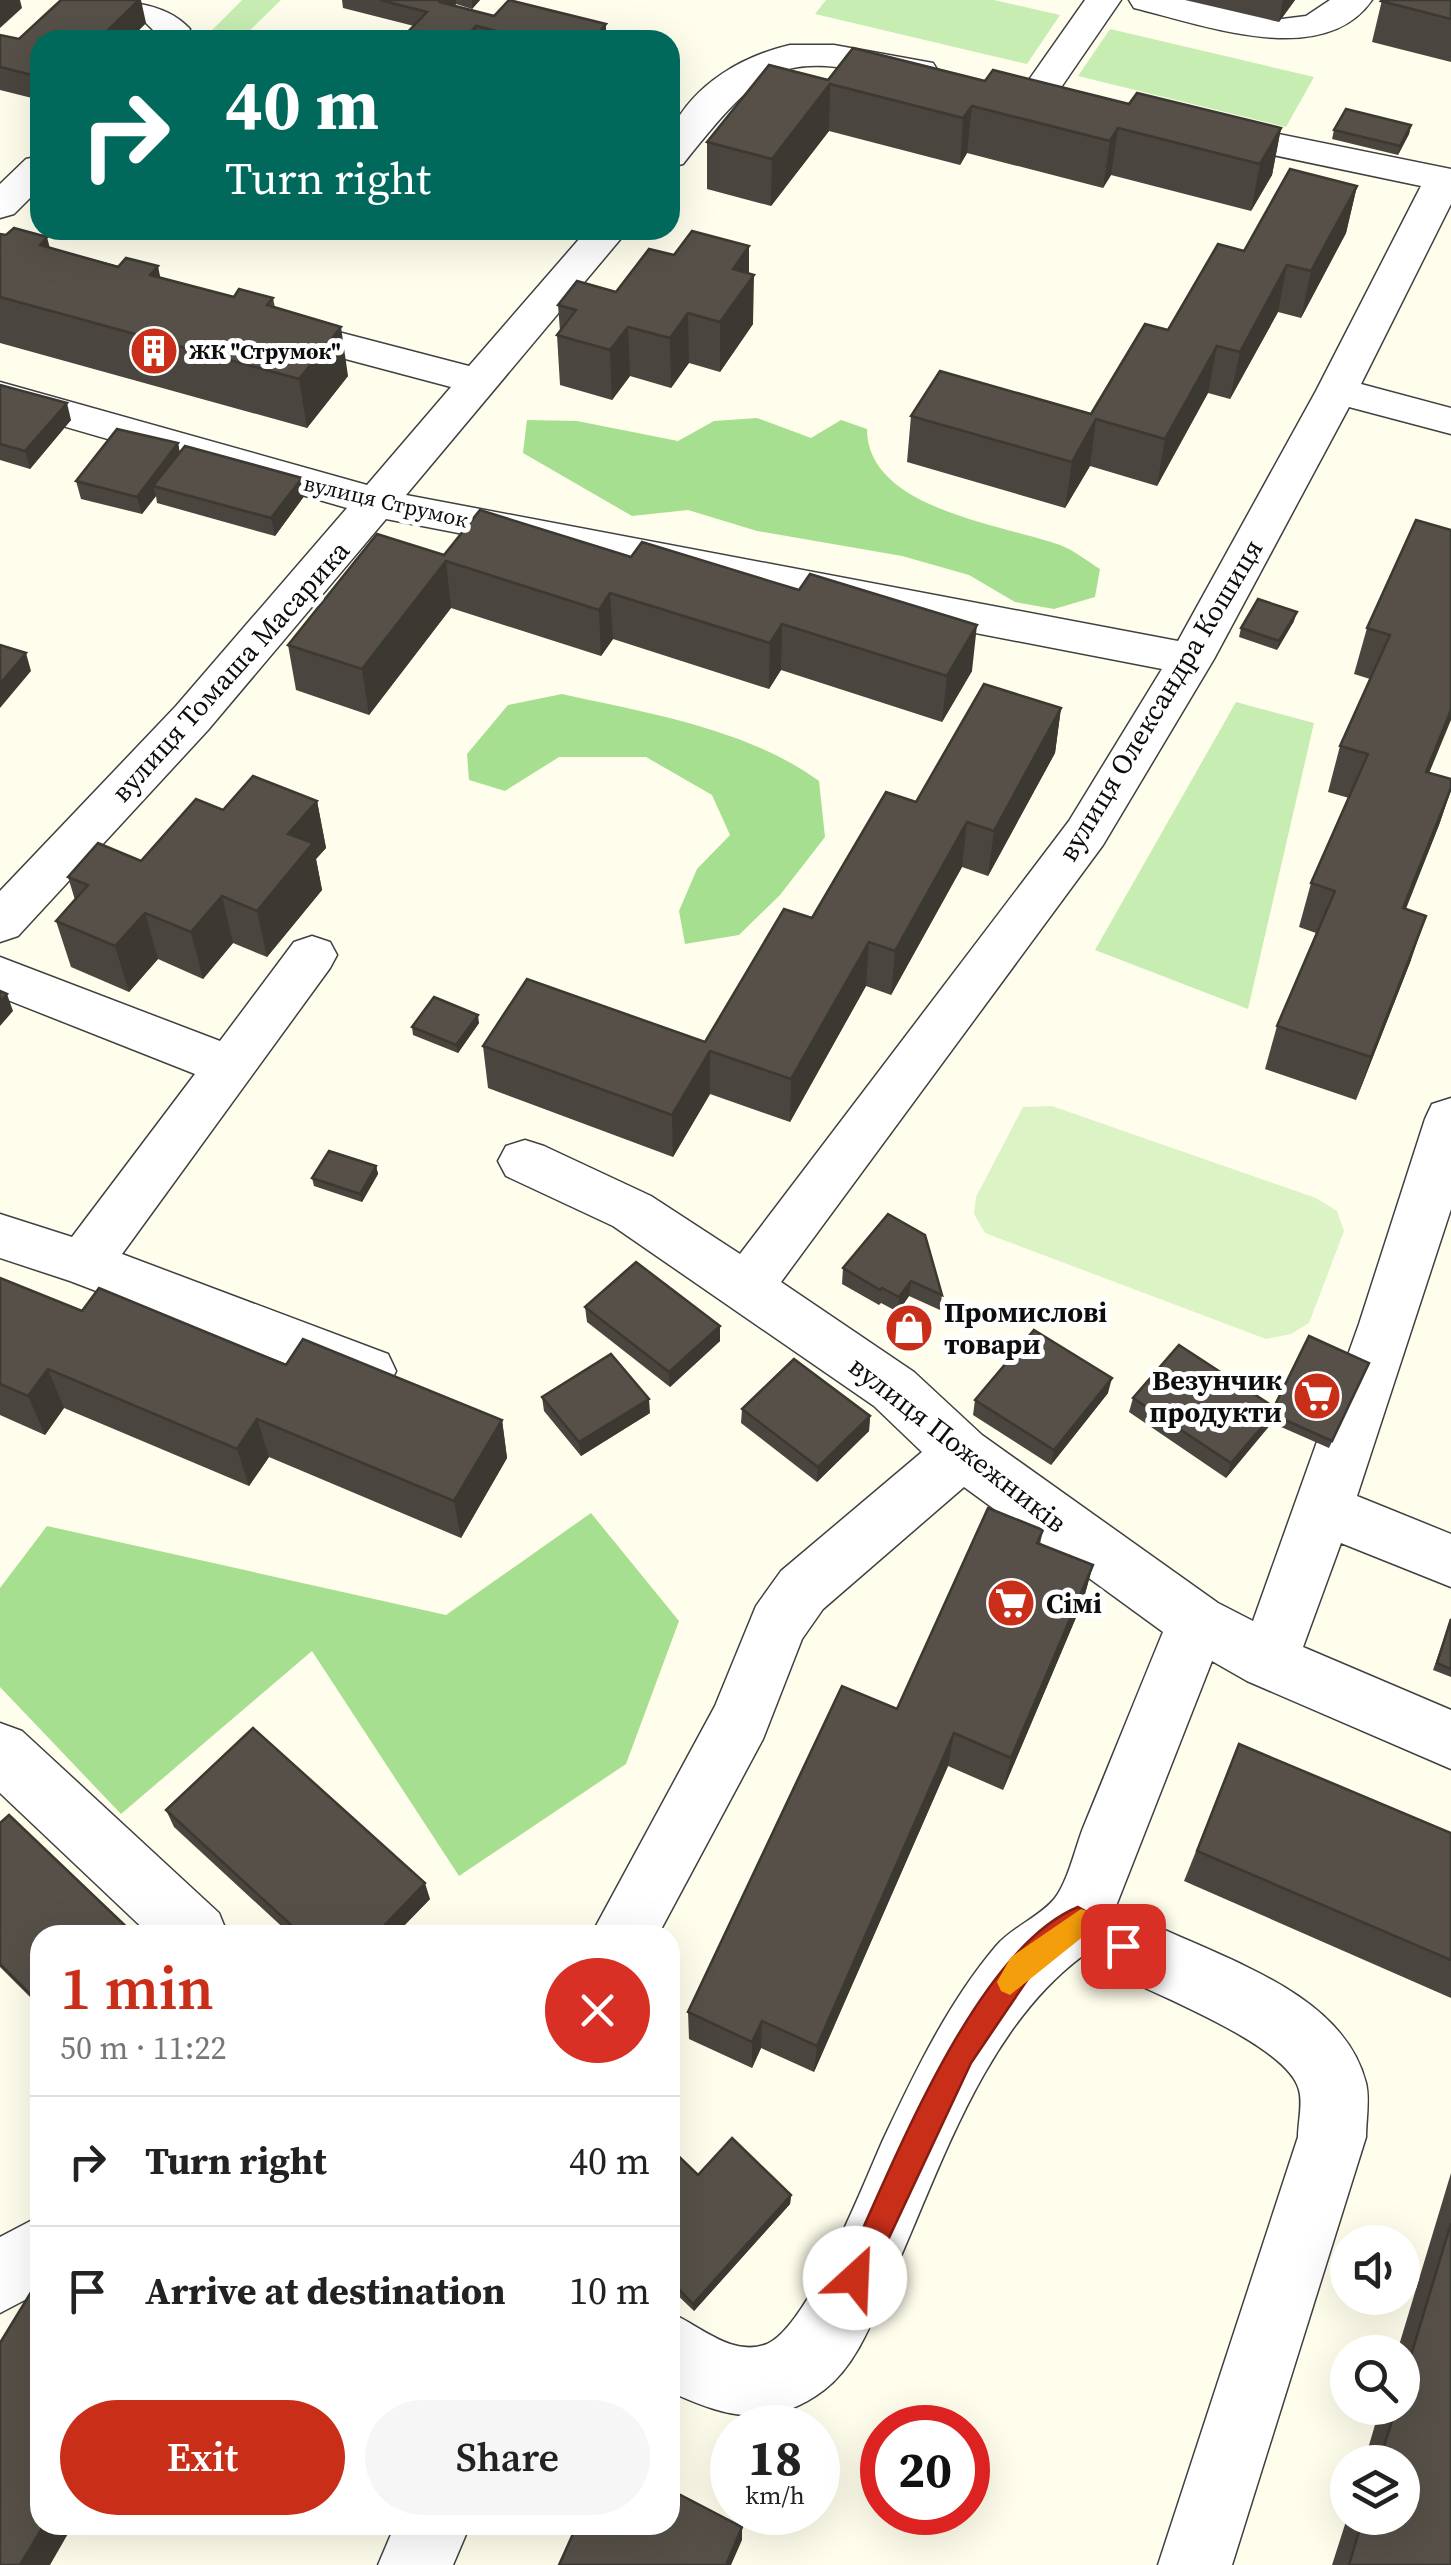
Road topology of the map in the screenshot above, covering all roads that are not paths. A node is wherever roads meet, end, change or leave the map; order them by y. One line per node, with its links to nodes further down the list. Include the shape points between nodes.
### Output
1 (94, 0): 5 (street, via 156,14)
2 (1102, 0): 8 (street)
3 (1147, 0): 4 (street, via 1282,30 1316,26)
4 (1354, 0)
5 (171, 30)
6 (959, 79): 11 (street, via 861,60 788,57 740,77)
7 (998, 86): 8 (street)
8 (1038, 94): 9 (street)
9 (1076, 102)
10 (1173, 123): 13 (street)
11 (680, 140)
12 (30, 177): 14 (street)
13 (1447, 181): 18 (street, вулиця Олександра Кошиця)
14 (0, 206)
15 (600, 240): 17 (street, вулиця Томаша Масарика)
16 (243, 319): 17 (street)
17 (480, 382): 21 (street, вулиця Томаша Масарика)
18 (1337, 391): 20 (street); 22 (street, вулиця Олександра Кошиця)
19 (0, 394): 21 (street, вулиця Струмок)
20 (1451, 421)
21 (379, 503): 22 (street, вулиця Струмок); 23 (street, вулиця Томаша Масарика, via 192,718)
22 (1192, 659): 31 (street, вулиця Олександра Кошиця, via 1086,833)
23 (0, 923)
24 (312, 955): 26 (street)
25 (0, 976): 26 (street)
26 (230, 1066): 30 (street)
27 (1451, 1119): 34 (street)
28 (524, 1162): 31 (street, вулиця Пожежників, via 632,1211)
29 (0, 1236): 30 (street)
30 (84, 1263): 32 (street)
31 (746, 1287): 33 (street, вулиця Пожежників, via 894,1390)
32 (423, 1392)
33 (962, 1454): 36 (street, вулиця Пожежників); 42 (street, via 802,1590 777,1625 741,1719)
34 (1324, 1510): 35 (street); 37 (street)
35 (1451, 1561)
36 (1197, 1622): 37 (street, вулиця Пожежників); 40 (street)
37 (1268, 1661): 38 (street, вулиця Пожежників)
38 (1451, 1740)
39 (0, 1752): 41 (street)
40 (1078, 1920): 45 (street, via 1021,1966 961,2053 840,2310 801,2363 759,2382 724,2380); 48 (street, via 1269,2013 1316,2054 1333,2085 1332,2137)
41 (185, 1925)
42 (628, 1925)
43 (30, 2258): 44 (street)
44 (0, 2278)
45 (680, 2357)
46 (429, 2535): 47 (street)
47 (416, 2565)
48 (1195, 2565)

